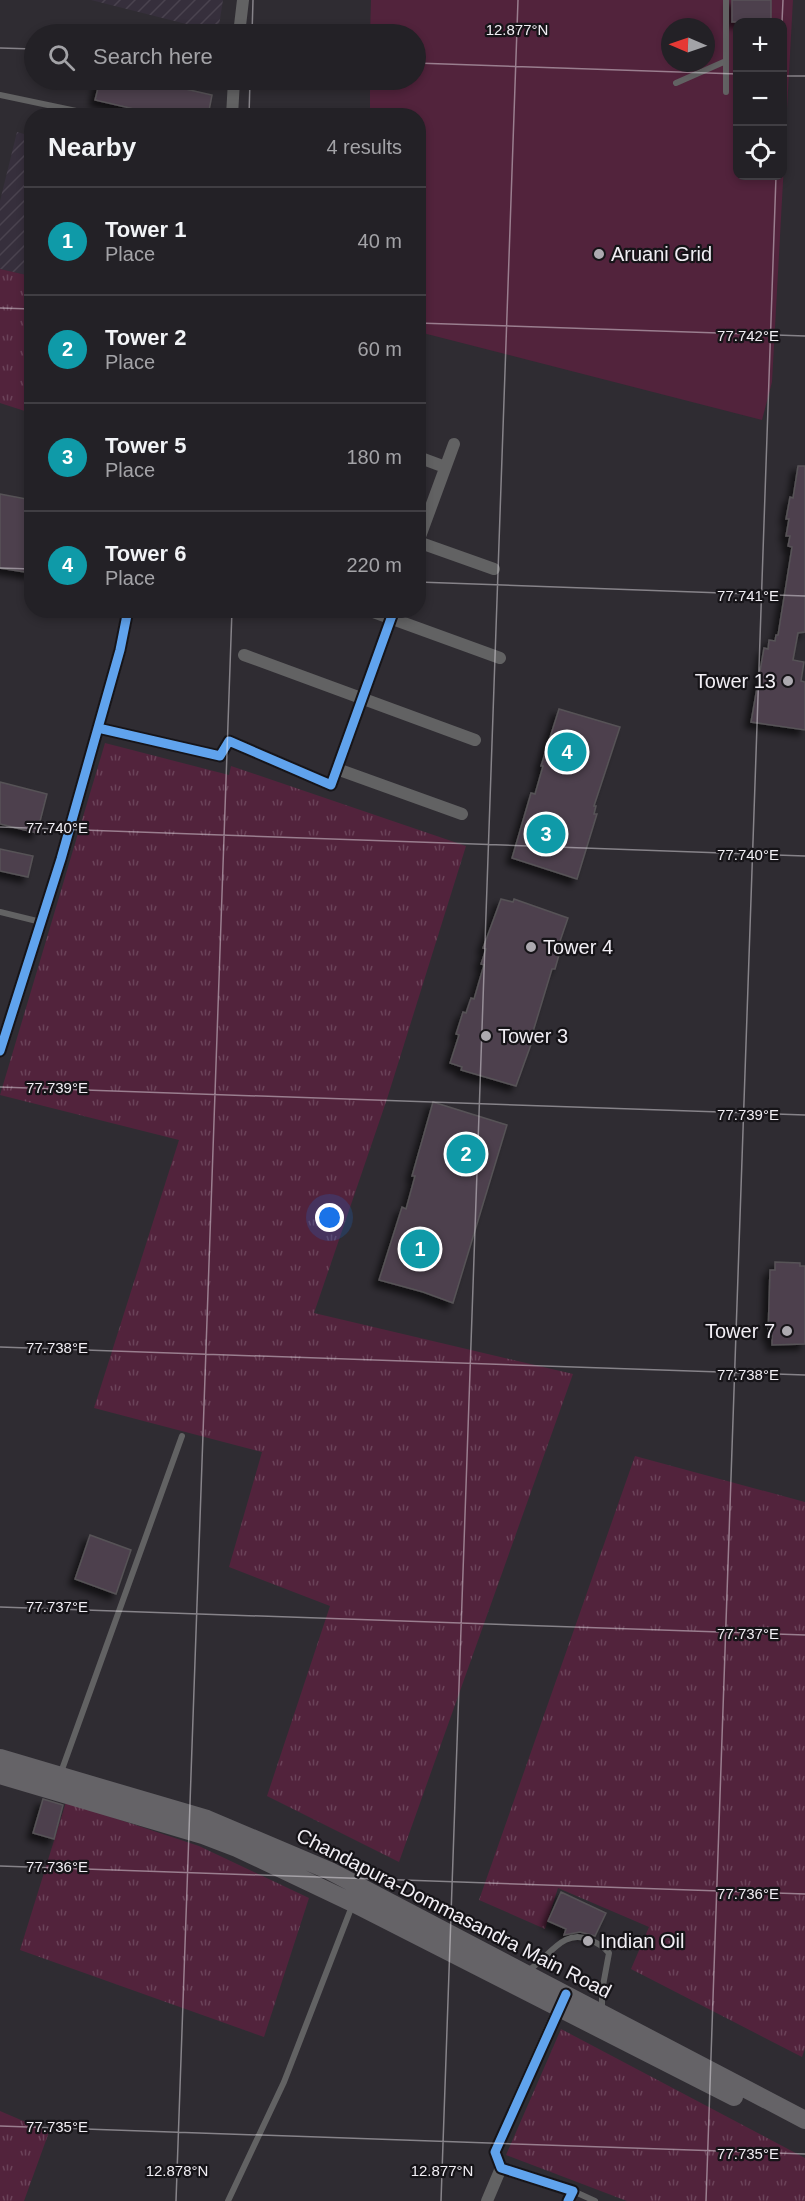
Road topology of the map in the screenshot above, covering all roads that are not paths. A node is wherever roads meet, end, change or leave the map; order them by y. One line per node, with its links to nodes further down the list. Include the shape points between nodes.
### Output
1 (243, 0): 3 (street)
2 (726, 0): 4 (lane)
3 (240, 24)
4 (726, 61): 5 (lane); 7 (lane)
5 (676, 82)
6 (233, 90): 10 (street)
7 (726, 92)
8 (0, 95): 9 (lane)
9 (62, 108)
10 (232, 108)
11 (454, 444): 13 (street)
12 (426, 460): 13 (street)
13 (445, 467): 14 (street)
14 (426, 520)
15 (426, 545): 16 (street)
16 (494, 569)
17 (126, 618): 23 (street)
18 (391, 618): 22 (street)
19 (400, 618): 21 (street)
20 (244, 655): 22 (street)
21 (500, 658)
22 (362, 698): 24 (street); 25 (street)
23 (98, 728): 25 (street, via 220,756 229,741 331,785); 28 (street)
24 (475, 740)
25 (337, 768): 26 (street)
26 (462, 814)
27 (0, 912): 28 (lane)
28 (41, 922): 29 (street)
29 (0, 1051)
30 (182, 1436): 32 (lane)
31 (0, 1758): 32 (main road, Chandapura-Dommasandra Main Road)
32 (60, 1775): 35 (main road, Chandapura-Dommasandra Main Road, via 207,1819 330,1871)
33 (0, 1776): 34 (main road, Chandapura-Dommasandra Main Road, via 203,1835)
34 (353, 1903): 36 (main road, Chandapura-Dommasandra Main Road); 42 (lane, via 285,2082)
35 (523, 1972): 36 (main road, Chandapura-Dommasandra Main Road); 37 (lane, via 538,1965 570,1936 582,1936 603,1946 609,1953)
36 (562, 2001): 37 (main road, Chandapura-Dommasandra Main Road); 39 (main road, Chandapura-Dommasandra Main Road); 40 (street, via 495,2152)
37 (602, 2013): 38 (main road, Chandapura-Dommasandra Main Road)
38 (805, 2120)
39 (805, 2134)
40 (501, 2168): 41 (street); 43 (street)
41 (570, 2196): 44 (lane)
42 (228, 2201)
43 (488, 2201)
44 (595, 2201)

